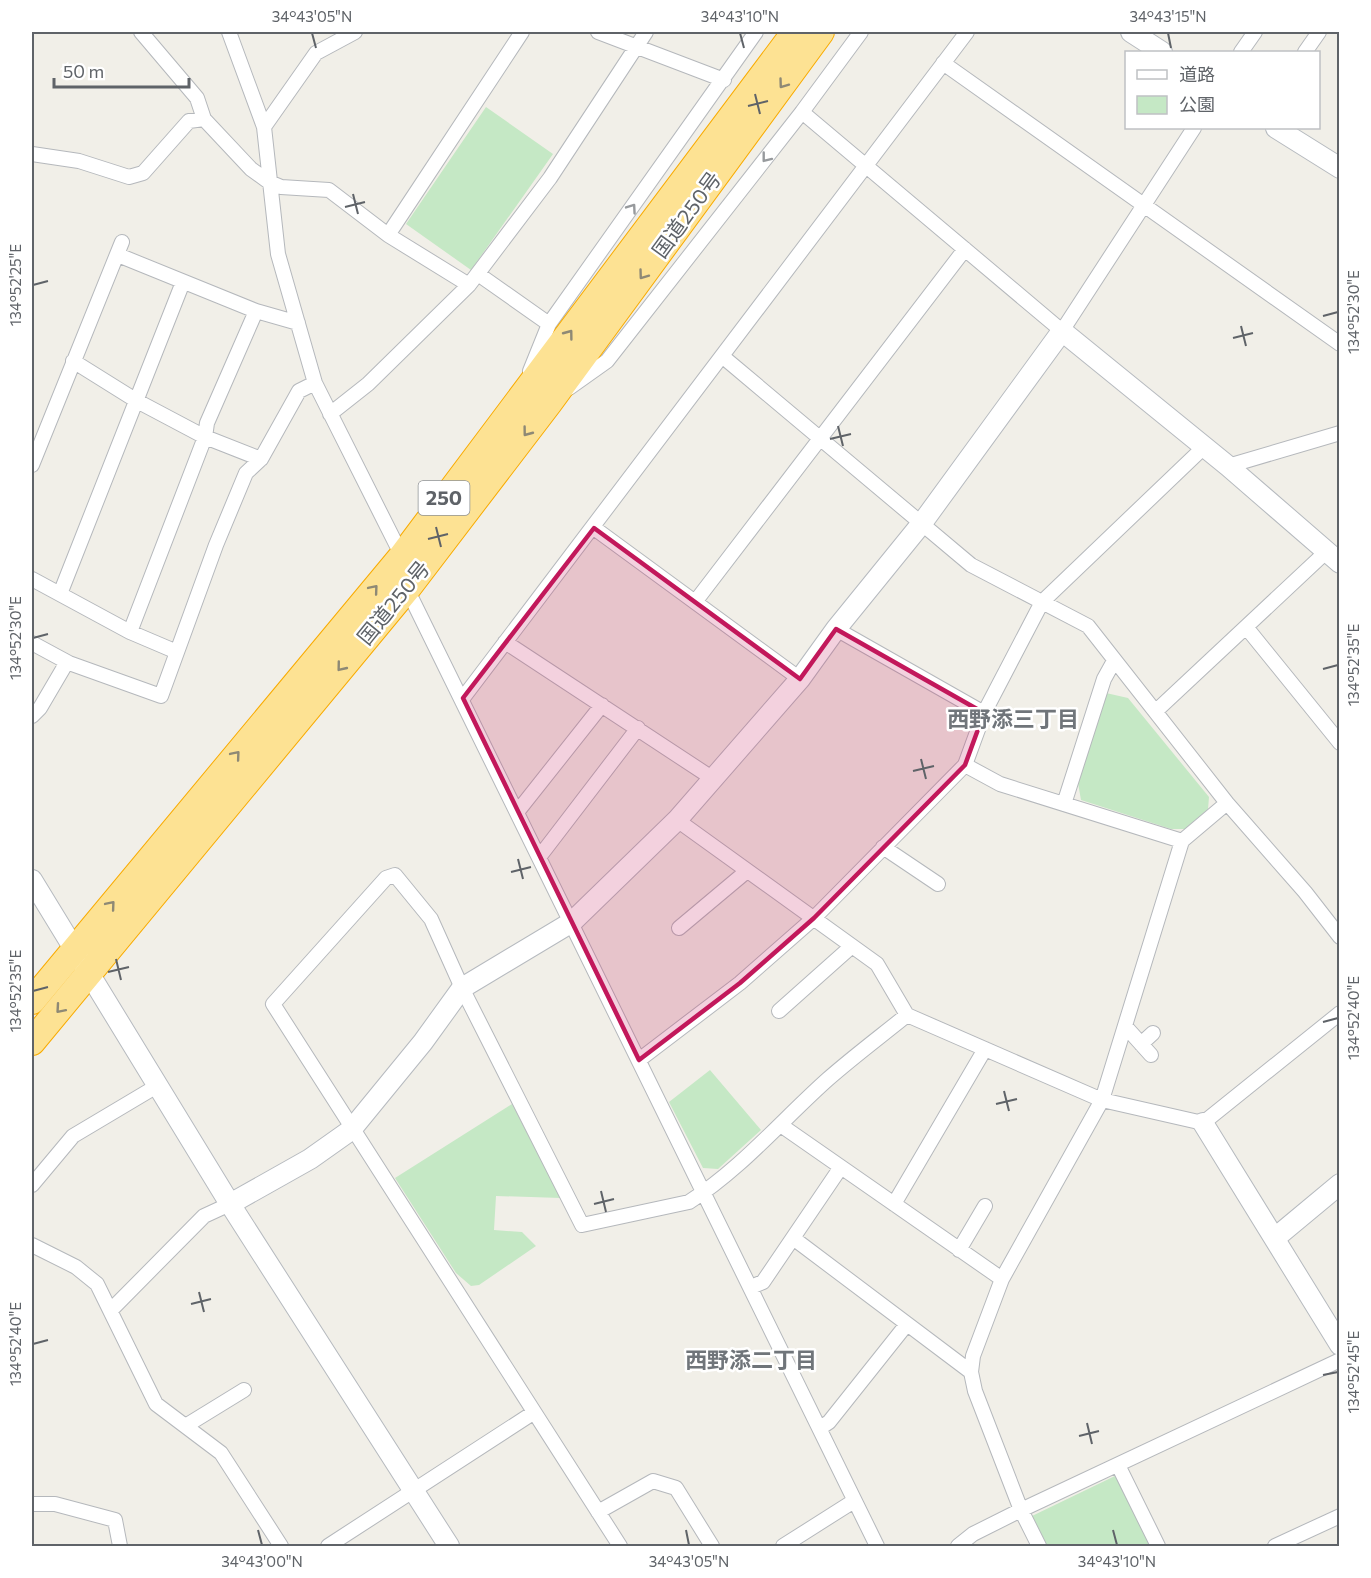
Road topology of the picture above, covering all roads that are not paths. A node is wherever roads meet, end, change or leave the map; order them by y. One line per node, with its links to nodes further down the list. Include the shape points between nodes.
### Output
1 (141, 32): 21 (street, via 197,98)
2 (229, 32): 22 (street)
3 (355, 32): 22 (street, via 315,53)
4 (522, 32): 30 (street)
5 (598, 32): 14 (street)
6 (646, 32): 14 (street)
7 (756, 32): 19 (street)
8 (861, 32): 20 (street)
9 (967, 32): 18 (street)
10 (1131, 32): 15 (street)
11 (1255, 32): 16 (street)
12 (1319, 32): 17 (street)
13 (811, 33): 44 (highway, 国道250号 / 250, one-way to 44); 45 (highway, 国道250号 / 250, one-way to 13)
14 (636, 46): 19 (street); 32 (street, via 550,178)
15 (1160, 51)
16 (1242, 51)
17 (1306, 51)
18 (943, 63): 26 (street); 29 (street)
19 (724, 80): 37 (street, one-way to 19)
20 (802, 112): 26 (street); 44 (street, one-way to 44, via 607,361)
21 (204, 119): 25 (street, via 189,121 144,173 129,177 79,161); 28 (street, via 251,169)
22 (264, 127): 28 (street)
23 (1193, 129): 29 (street)
24 (1278, 129): 27 (street)
25 (32, 154)
26 (865, 165): 31 (street); 40 (street)
27 (1340, 168)
28 (269, 182): 30 (street, via 281,187 329,190); 36 (street, via 278,254)
29 (1144, 206): 38 (street); 39 (street)
30 (388, 235): 34 (street)
31 (965, 249): 38 (street); 49 (street)
32 (478, 274): 34 (street); 37 (street)
33 (183, 282): 35 (street); 41 (street, via 120,248); 43 (street)
34 (469, 285): 46 (street, via 368,384)
35 (256, 310): 36 (street); 48 (street, via 207,423)
36 (298, 323): 42 (street)
37 (549, 324): 45 (street)
38 (1062, 331): 50 (street); 54 (street)
39 (1340, 344)
40 (722, 356): 49 (street); 55 (street)
41 (73, 361): 43 (street); 52 (street)
42 (315, 383): 46 (street); 51 (street, via 298,392)
43 (137, 401): 48 (street); 60 (street)
44 (549, 403): 59 (highway, 国道250号 / 250, one-way to 59)
45 (515, 407): 56 (highway, 国道250号 / 250)
46 (330, 414): 56 (street)
47 (1340, 433): 53 (street)
48 (205, 437): 51 (street); 65 (street)
49 (820, 438): 54 (street); 61 (street)
50 (1203, 448): 53 (street); 62 (street)
51 (261, 459): 68 (street, via 246,473)
52 (32, 465)
53 (1228, 466): 57 (street)
54 (922, 523): 62 (street, via 971,565); 64 (street)
55 (594, 528): 61 (street); 66 (street)
56 (402, 556): 59 (street); 96 (highway, 国道250号 / 250, one-way to 56)
57 (1333, 557): 63 (street)
58 (32, 579): 60 (street)
59 (407, 589): 72 (street); 97 (highway, 国道250号 / 250, one-way to 97)
60 (60, 594): 65 (street)
61 (695, 602): 71 (street)
62 (1042, 602): 69 (street, via 1088,626); 75 (street)
63 (1246, 627): 74 (street); 78 (street)
64 (836, 629): 71 (street); 75 (street)
65 (130, 632): 68 (street)
66 (505, 642): 72 (street); 73 (street)
67 (32, 643): 70 (street)
68 (177, 652): 70 (street, via 161,696)
69 (1114, 661): 74 (street); 82 (street, via 1104,679)
70 (67, 662): 76 (street)
71 (800, 679): 80 (street)
72 (463, 698): 83 (street)
73 (602, 705): 77 (street); 83 (street)
74 (1156, 711): 81 (street)
75 (984, 713): 79 (street)
76 (32, 716)
77 (638, 728): 80 (street); 87 (street)
78 (1340, 743)
79 (965, 765): 82 (street, via 1000,784); 86 (street)
80 (715, 780): 84 (street)
81 (1227, 803): 85 (street); 94 (street)
82 (1064, 804): 85 (street)
83 (518, 811): 87 (street)
84 (677, 820): 88 (street); 92 (street)
85 (1182, 841): 103 (street)
86 (883, 847): 90 (street); 91 (street)
87 (540, 856): 92 (street)
88 (747, 871): 91 (street); 93 (street)
89 (32, 880): 96 (street)
90 (938, 884)
91 (814, 918): 95 (street); 109 (street, via 740,983)
92 (572, 922): 98 (street); 109 (street)
93 (679, 928)
94 (1340, 937)
95 (852, 946): 100 (street); 102 (street, via 877,964)
96 (74, 950): 97 (street); 99 (highway, 国道250号 / 250)
97 (89, 976): 105 (highway, 国道250号 / 250, one-way to 105); 110 (street)
98 (462, 988): 114 (street); 114 (street, via 431,919 395,875 386,878 273,1004); 118 (street, via 582,1225 689,1202)
99 (32, 1002)
100 (778, 1011)
101 (1340, 1012): 112 (street)
102 (907, 1015): 107 (street); 113 (street, via 828,1080)
103 (1125, 1026): 106 (street); 111 (street)
104 (1153, 1033): 106 (street)
105 (32, 1042)
106 (1141, 1044): 108 (street)
107 (985, 1049): 111 (street); 120 (street)
108 (1151, 1056)
109 (639, 1060): 118 (street)
110 (157, 1086): 117 (street, via 73,1136); 119 (street)
111 (1102, 1100): 112 (street); 126 (street)
112 (1203, 1123): 123 (street)
113 (782, 1126): 115 (street); 118 (street)
114 (351, 1130): 119 (street, via 310,1159); 134 (street)
115 (841, 1167): 120 (street); 122 (street)
116 (1340, 1184): 123 (street)
117 (32, 1185)
118 (704, 1192): 127 (street)
119 (231, 1204): 128 (street, via 204,1216); 138 (street)
120 (894, 1204): 125 (street)
121 (985, 1206): 125 (street)
122 (793, 1238): 127 (street, via 763,1282); 129 (street)
123 (1275, 1238): 130 (street)
124 (32, 1245): 128 (street, via 98,1284)
125 (959, 1250): 126 (street)
126 (1002, 1279): 132 (street, via 973,1356)
127 (751, 1287): 136 (street)
128 (112, 1310): 135 (street, via 156,1404)
129 (907, 1324): 132 (street); 136 (street, via 829,1422)
130 (1340, 1345)
131 (1340, 1360): 137 (street)
132 (971, 1372): 141 (street)
133 (244, 1390): 135 (street)
134 (532, 1413): 138 (street); 142 (street)
135 (188, 1425): 145 (street, via 221,1453)
136 (820, 1428): 139 (street)
137 (1118, 1465): 141 (street); 154 (street)
138 (413, 1491): 146 (street); 147 (street)
139 (854, 1501): 150 (street); 151 (street)
140 (32, 1504): 144 (street, via 55,1504 115,1520)
141 (1021, 1510): 152 (street); 153 (street)
142 (598, 1512): 148 (street); 149 (street, via 653,1481 676,1488)
143 (1340, 1516): 155 (street)
144 (120, 1546)
145 (281, 1546)
146 (328, 1546)
147 (449, 1546)
148 (620, 1546)
149 (712, 1546)
150 (783, 1546)
151 (877, 1546)
152 (958, 1546)
153 (1039, 1546)
154 (1158, 1546)
155 (1275, 1546)

